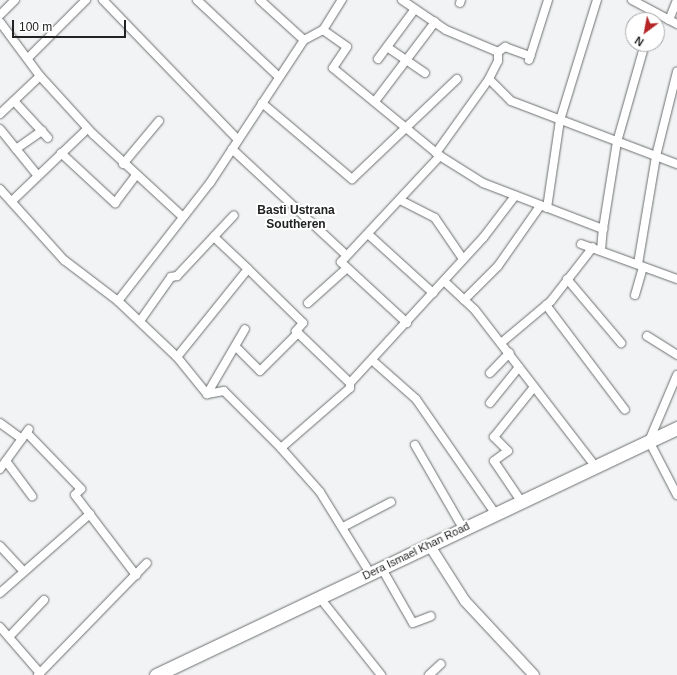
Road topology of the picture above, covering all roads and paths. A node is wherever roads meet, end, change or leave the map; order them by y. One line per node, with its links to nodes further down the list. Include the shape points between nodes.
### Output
1 (15, 0): 14 (street)
2 (86, 0): 25 (street)
3 (103, 0): 45 (street)
4 (260, 0): 21 (street)
5 (342, 0): 20 (street)
6 (402, 0): 12 (street)
7 (548, 0): 23 (street, via 529,58 505,47)
8 (597, 0): 38 (street)
9 (632, 0): 13 (street)
10 (677, 0): 16 (street)
11 (200, 1): 31 (street)
12 (415, 9): 18 (street); 22 (street)
13 (648, 12)
14 (0, 15)
15 (665, 19): 16 (street)
16 (669, 20): 19 (street)
17 (0, 22): 25 (street)
18 (436, 22): 23 (street); 27 (street)
19 (677, 24)
20 (323, 30): 21 (street); 34 (street, via 347,47 333,68)
21 (304, 40): 31 (street)
22 (387, 47): 26 (street); 27 (street)
23 (498, 52): 33 (street, via 498,61)
24 (643, 52): 46 (street)
25 (28, 58): 30 (street)
26 (378, 59)
27 (406, 61): 29 (street); 34 (street)
28 (677, 72): 51 (street)
29 (425, 73)
30 (40, 76): 35 (street); 42 (street)
31 (279, 77): 36 (street)
32 (457, 79): 40 (street)
33 (489, 79): 38 (street, via 511,101); 50 (street)
34 (376, 100): 40 (street)
35 (14, 101): 37 (street); 43 (street)
36 (262, 104): 40 (street, via 352,179); 45 (street)
37 (0, 114)
38 (560, 120): 46 (street); 60 (street)
39 (159, 121): 52 (street)
40 (409, 128): 50 (street)
41 (0, 129): 47 (street)
42 (87, 129): 49 (street); 52 (street)
43 (42, 131): 44 (street); 47 (street)
44 (48, 138)
45 (238, 140): 48 (street)
46 (617, 142): 51 (street); 63 (street)
47 (16, 148): 55 (street)
48 (232, 148): 62 (street); 69 (street)
49 (61, 153): 54 (street, via 115,203); 55 (street)
50 (438, 155): 57 (street, via 470,176); 58 (street)
51 (656, 156): 53 (street); 71 (street)
52 (123, 164): 54 (street)
53 (677, 164)
54 (136, 175): 62 (street)
55 (38, 176): 59 (street)
56 (0, 189): 59 (street)
57 (515, 196): 60 (street); 70 (street)
58 (400, 200): 64 (street); 70 (street, via 435,218)
59 (12, 201): 80 (street, via 64,260)
60 (544, 207): 63 (street); 79 (street, via 498,266)
61 (234, 215): 65 (street)
62 (184, 217): 80 (street)
63 (604, 228): 68 (street)
64 (368, 234): 69 (street); 77 (street)
65 (214, 236): 73 (street); 83 (street, via 177,276 171,277)
66 (581, 244): 67 (street)
67 (592, 247): 68 (street); 74 (street)
68 (601, 250): 71 (street)
69 (346, 255): 72 (street, via 341,262)
70 (463, 259): 76 (street)
71 (641, 265): 75 (street); 78 (street)
72 (347, 268): 81 (street); 84 (street)
73 (248, 269): 86 (street, via 303,323); 93 (street)
74 (567, 279): 82 (street); 89 (street)
75 (677, 279)
76 (444, 281): 77 (street); 79 (street)
77 (433, 293): 84 (street)
78 (635, 295)
79 (464, 300): 88 (street)
80 (118, 301): 83 (street)
81 (308, 303)
82 (546, 305): 88 (street); 102 (street)
83 (140, 321): 93 (street)
84 (407, 323): 94 (street)
85 (245, 329): 90 (street)
86 (298, 333): 90 (street, via 260,371); 98 (street)
87 (646, 336): 92 (street)
88 (501, 343): 91 (street)
89 (621, 343)
90 (236, 347): 100 (street)
91 (509, 353): 95 (street); 96 (street)
92 (677, 355)
93 (177, 357): 100 (street)
94 (373, 361): 98 (street); 117 (street, via 416,398)
95 (519, 367): 99 (street); 101 (street)
96 (490, 373)
97 (677, 375): 108 (street)
98 (350, 383): 109 (street, via 350,388 328,410)
99 (534, 387): 111 (street); 115 (street, via 494,437 508,452 494,461)
100 (207, 394): 109 (street, via 224,391)
101 (490, 404)
102 (625, 410)
103 (0, 423): 105 (street)
104 (677, 428): 108 (highway, Dera Ismael Khan Road)
105 (26, 433): 110 (street); 118 (street, via 80,489 75,495)
106 (677, 436): 108 (highway, Dera Ismael Khan Road)
107 (415, 445): 120 (street)
108 (650, 445): 111 (highway, Dera Ismael Khan Road); 113 (street); 122 (highway, Dera Ismael Khan Road)
109 (281, 448): 119 (street, via 320,492)
110 (6, 462): 112 (street); 114 (street)
111 (595, 466): 115 (highway, Dera Ismael Khan Road)
112 (0, 469)
113 (677, 495)
114 (32, 496)
115 (521, 501): 117 (highway, Dera Ismael Khan Road)
116 (391, 502): 119 (street)
117 (495, 513): 120 (highway, Dera Ismael Khan Road)
118 (90, 514): 124 (street); 127 (street)
119 (343, 527): 125 (street)
120 (463, 528): 122 (highway, Dera Ismael Khan Road)
121 (0, 546): 124 (street)
122 (432, 550): 125 (highway, Dera Ismael Khan Road); 126 (highway, Dera Ismael Khan Road); 140 (street, via 465,601)
123 (147, 563): 127 (street)
124 (23, 571): 128 (street)
125 (370, 573): 136 (highway, Dera Ismael Khan Road)
126 (384, 574): 130 (highway, Dera Ismael Khan Road); 131 (street, via 413,623)
127 (136, 575): 135 (street)
128 (0, 593)
129 (44, 600): 133 (street)
130 (324, 603): 137 (highway, Dera Ismael Khan Road); 138 (street)
131 (431, 616)
132 (0, 627): 133 (street)
133 (9, 637): 135 (street)
134 (441, 664): 139 (street)
135 (39, 674)
136 (156, 675)
137 (173, 675)
138 (381, 675)
139 (429, 675)
140 (534, 675)

